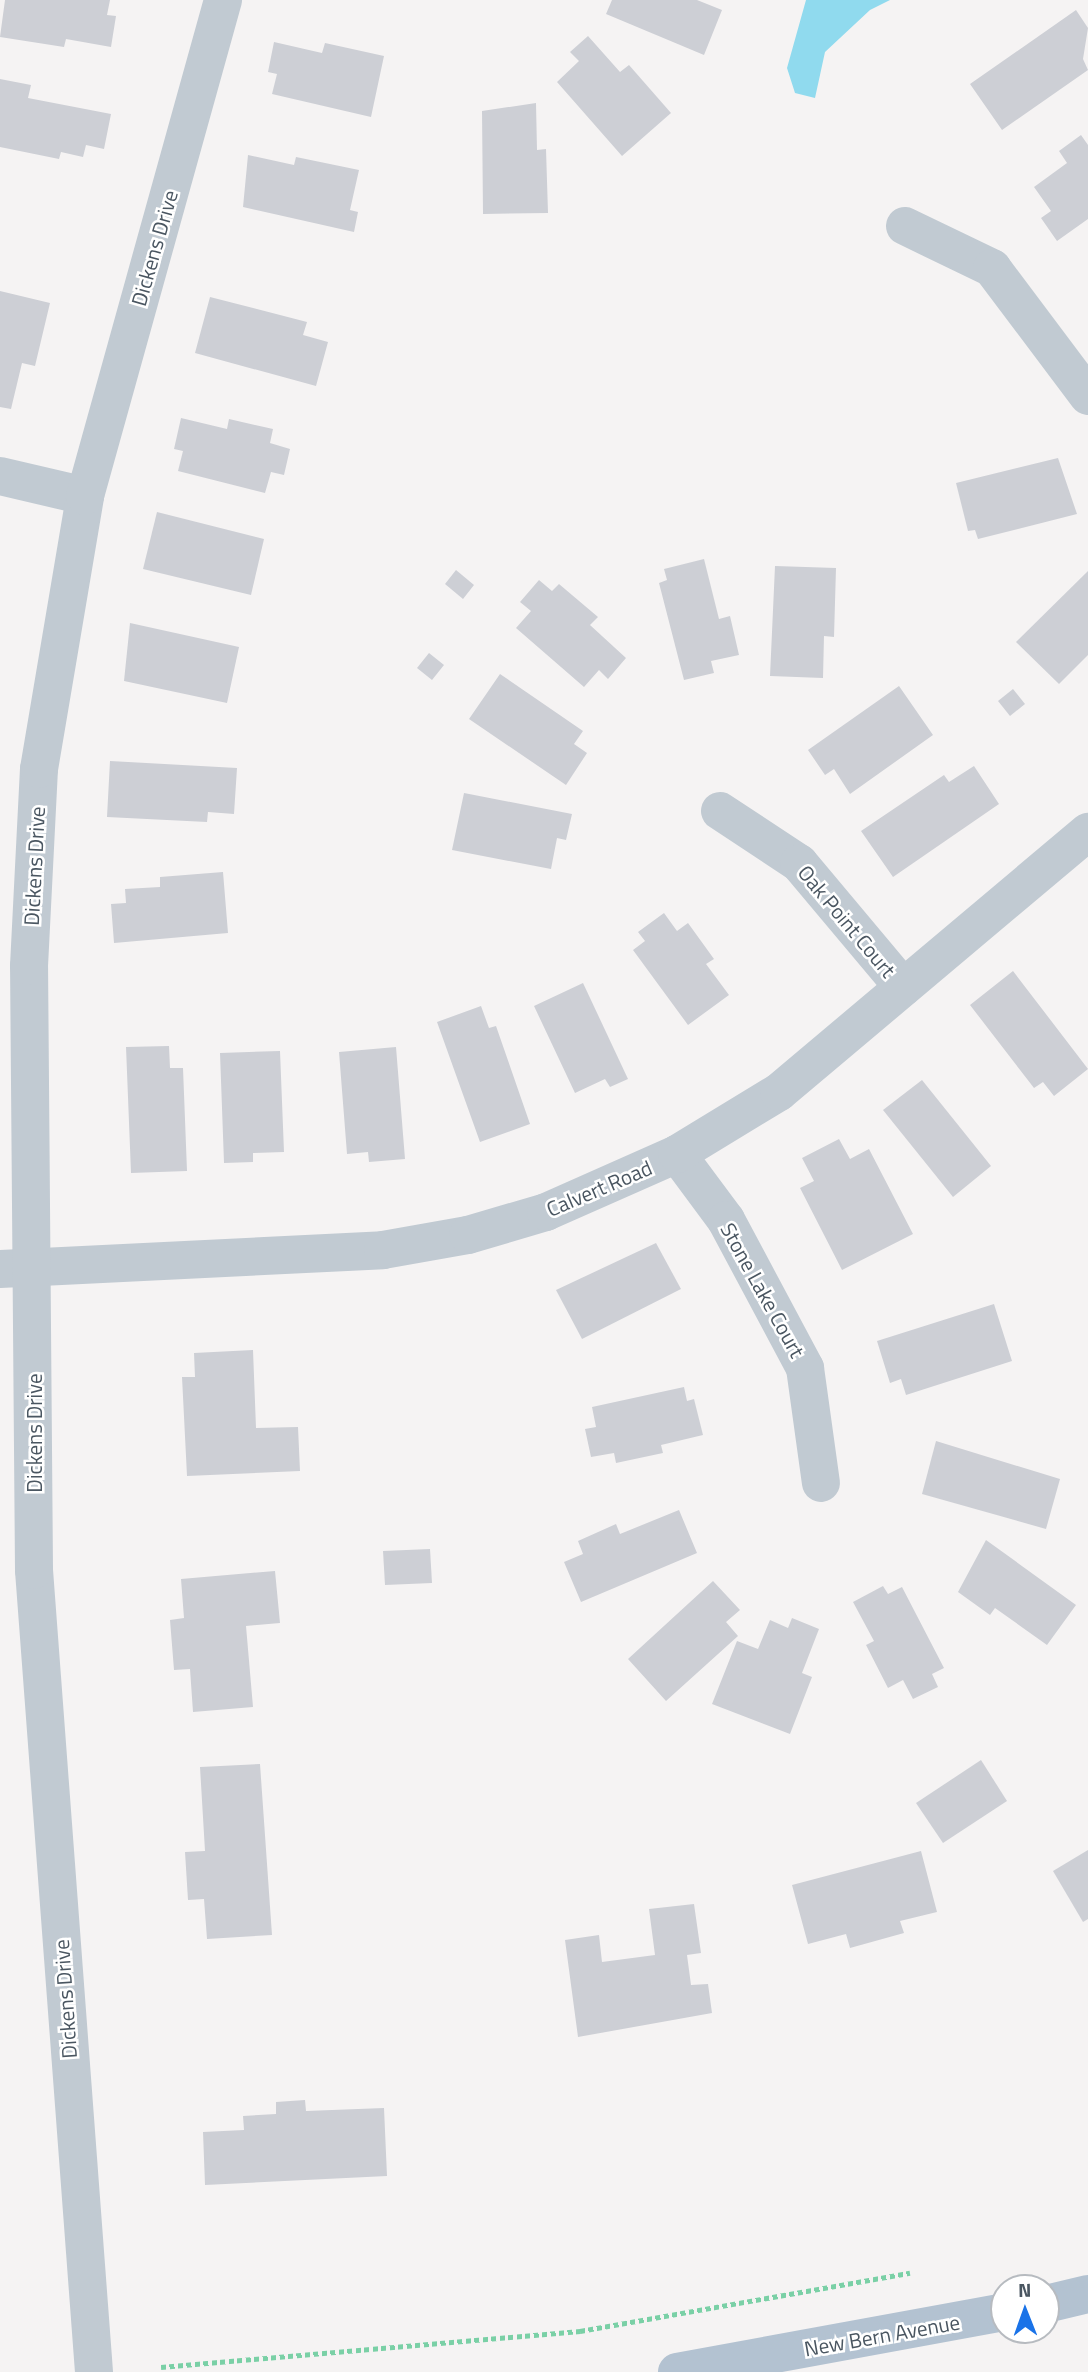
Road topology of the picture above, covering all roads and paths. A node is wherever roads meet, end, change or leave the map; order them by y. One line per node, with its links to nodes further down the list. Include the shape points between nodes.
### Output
1 (223, 0): 5 (street, Dickens Drive)
2 (905, 226): 3 (street, via 992,268)
3 (1088, 396)
4 (0, 475): 5 (street)
5 (85, 496): 10 (street, Dickens Drive, via 39,769)
6 (720, 811): 8 (street, Oak Point Court, via 799,863)
7 (1088, 832): 8 (street, Calvert Road)
8 (903, 987): 9 (street, Calvert Road, via 779,1092)
9 (677, 1153): 10 (street, Calvert Road, via 546,1212 468,1235 383,1250); 11 (street, Stone Lake Court, via 726,1220 806,1368)
10 (17, 1268): 17 (street, Dickens Drive, via 34,1570)
11 (821, 1483)
12 (910, 2273): 16 (path, via 580,2331)
13 (1088, 2294): 14 (main road)
14 (1060, 2301)
15 (990, 2315): 18 (main road, New Bern Avenue)
16 (161, 2367)
17 (94, 2372)
18 (677, 2372)

